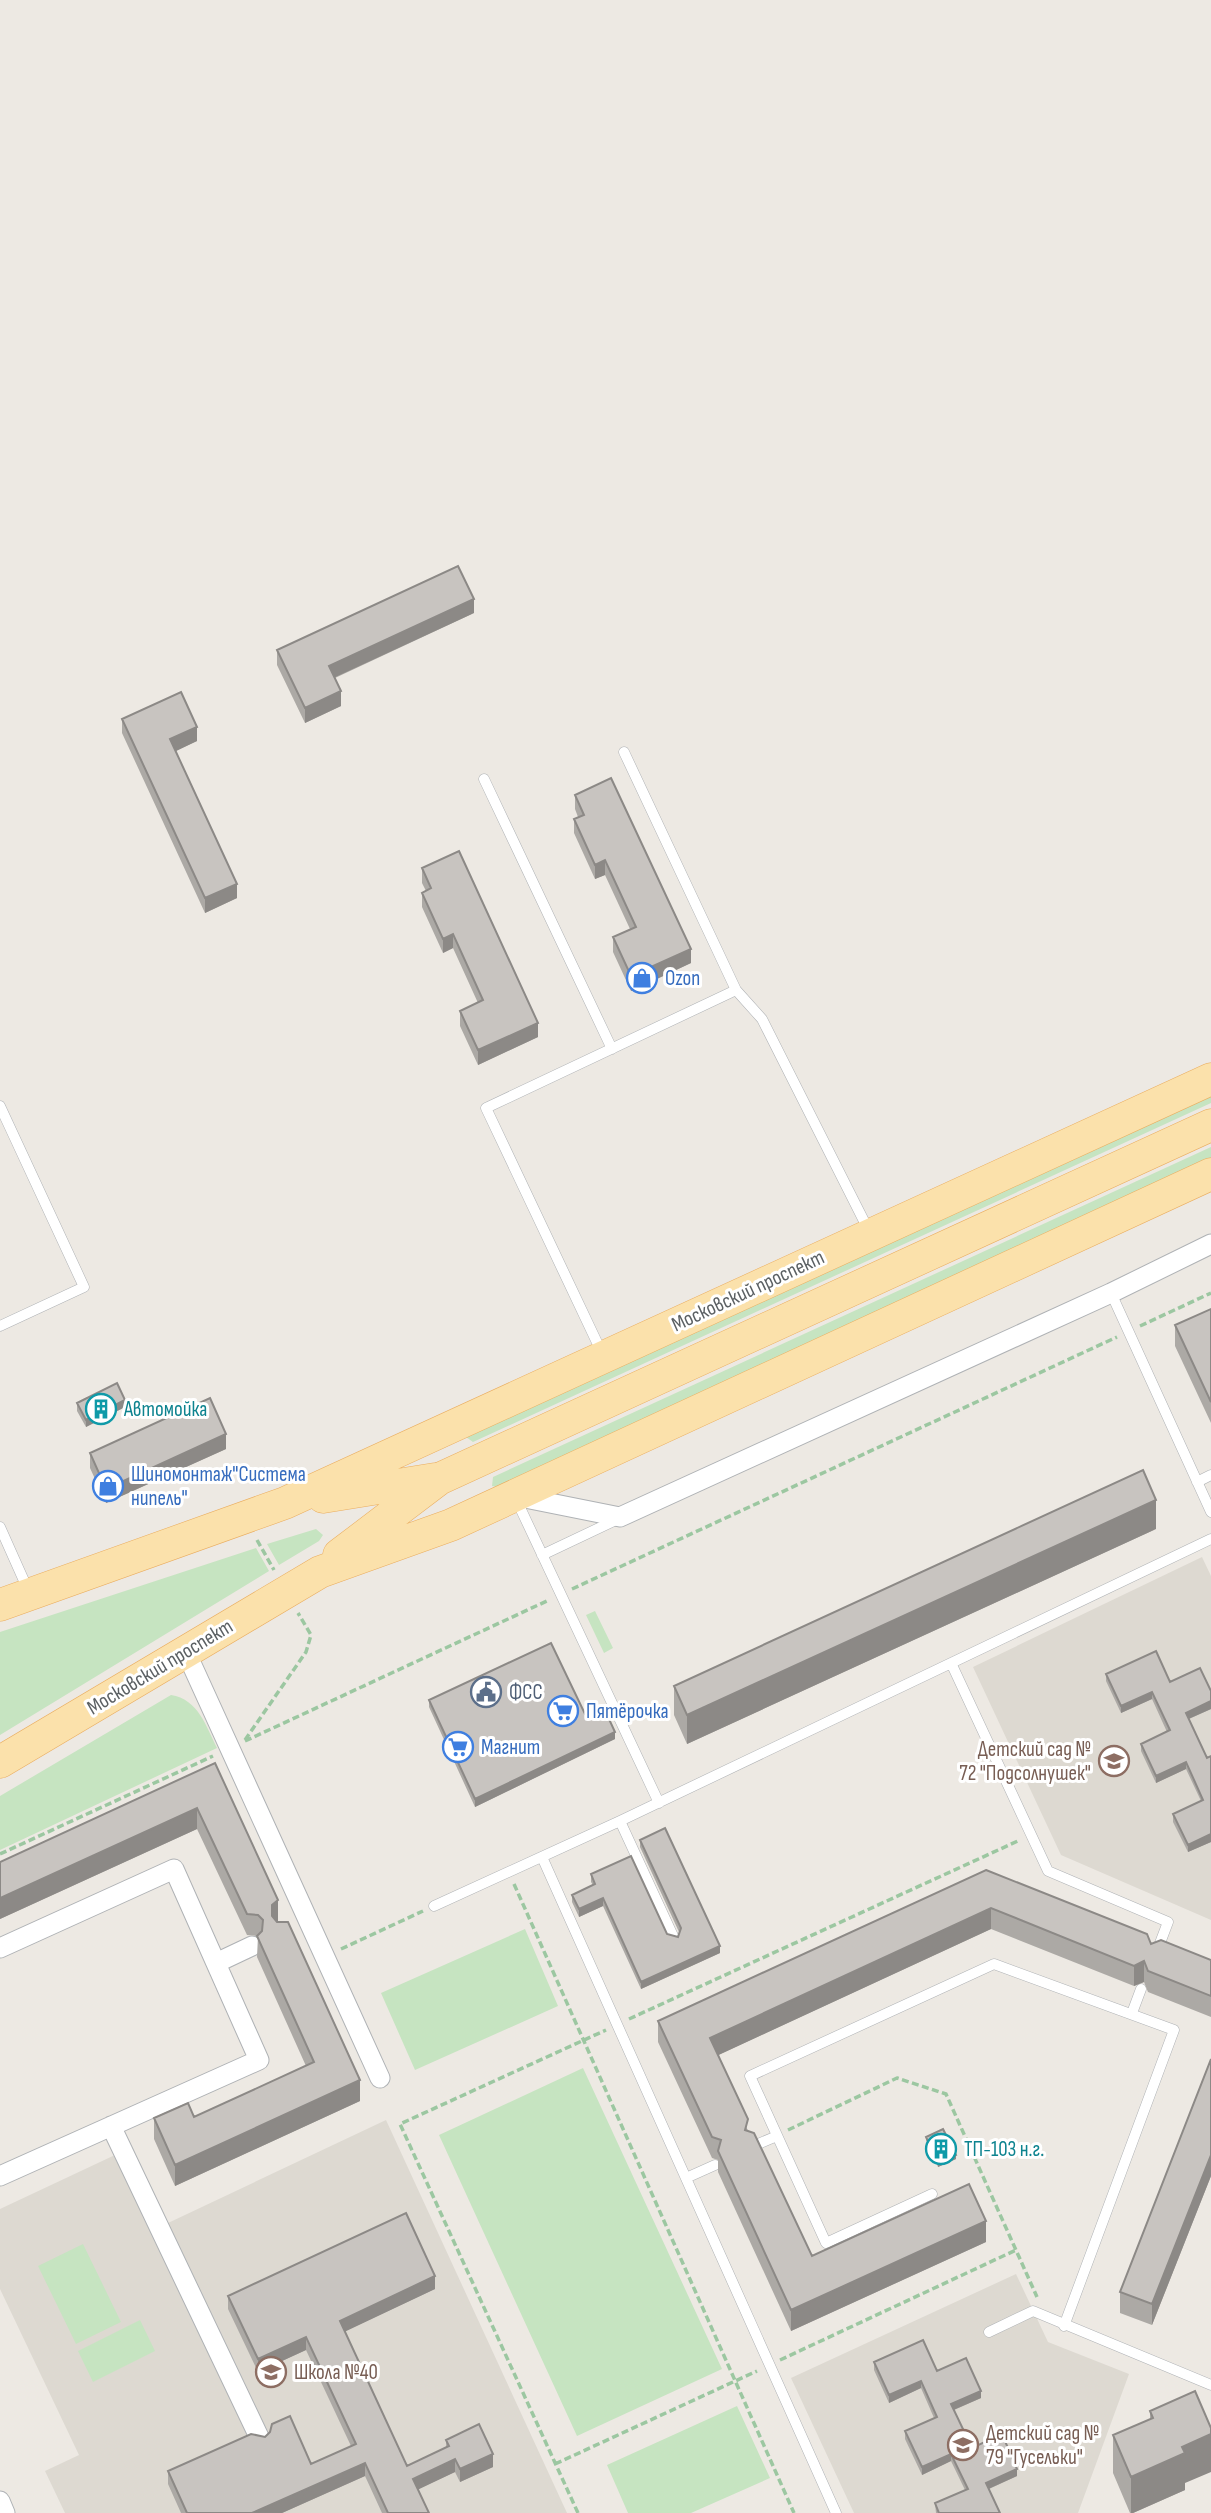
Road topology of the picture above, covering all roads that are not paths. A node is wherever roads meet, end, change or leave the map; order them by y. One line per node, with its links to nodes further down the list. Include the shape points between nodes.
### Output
1 (624, 752): 3 (lane)
2 (484, 779): 4 (lane)
3 (736, 990): 4 (lane); 9 (lane, via 762,1019)
4 (612, 1049): 13 (lane, via 486,1108)
5 (1211, 1079): 9 (main road, Московский проспект)
6 (0, 1105): 12 (lane, via 84,1287)
7 (1211, 1125): 15 (main road, Московский проспект)
8 (1211, 1174): 17 (main road, Московский проспект)
9 (871, 1235): 13 (main road, Московский проспект)
10 (1211, 1244): 11 (street)
11 (1111, 1293): 16 (lane); 20 (street)
12 (0, 1326)
13 (603, 1357): 18 (main road, Московский проспект)
14 (1211, 1475): 16 (lane)
15 (439, 1479): 18 (main road, Московский проспект); 24 (main road, Московский проспект)
16 (1197, 1482): 19 (lane)
17 (514, 1496): 20 (street); 23 (lane); 24 (main road, Московский проспект, via 451,1525)
18 (295, 1502): 24 (main road, via 327,1504 344,1513 352,1528); 25 (main road, Московский проспект)
19 (1211, 1513)
20 (620, 1517): 23 (lane)
21 (0, 1527): 25 (lane)
22 (1211, 1539): 28 (lane)
23 (542, 1555): 30 (lane)
24 (328, 1564): 27 (main road, Московский проспект)
25 (30, 1596): 26 (main road, Московский проспект)
26 (0, 1605)
27 (186, 1652): 29 (main road, Московский проспект); 41 (street, via 236,1745 301,1923 324,1957)
28 (952, 1665): 30 (lane); 37 (lane, via 1048,1871 1168,1922)
29 (0, 1762)
30 (659, 1803): 31 (lane)
31 (620, 1821): 32 (lane); 34 (lane)
32 (542, 1857): 33 (lane); 47 (lane)
33 (434, 1906)
34 (674, 1938)
35 (252, 1946): 38 (street)
36 (0, 1948): 38 (street, via 174,1869)
37 (1154, 1958)
38 (216, 1963): 42 (street, via 259,2060)
39 (1141, 1989): 40 (lane)
40 (1132, 2013): 43 (lane, via 994,1964 750,2076); 49 (lane, via 1174,2030)
41 (380, 2078)
42 (111, 2126): 46 (street); 52 (street)
43 (777, 2136): 44 (lane); 48 (lane, via 826,2243)
44 (751, 2147)
45 (715, 2165): 47 (lane)
46 (0, 2176)
47 (686, 2178): 55 (lane)
48 (932, 2194)
49 (1063, 2326): 50 (lane, via 1033,2311); 51 (lane)
50 (989, 2332)
51 (1211, 2385)
52 (260, 2439)
53 (0, 2501): 54 (street)
54 (5, 2513)
55 (836, 2513)

